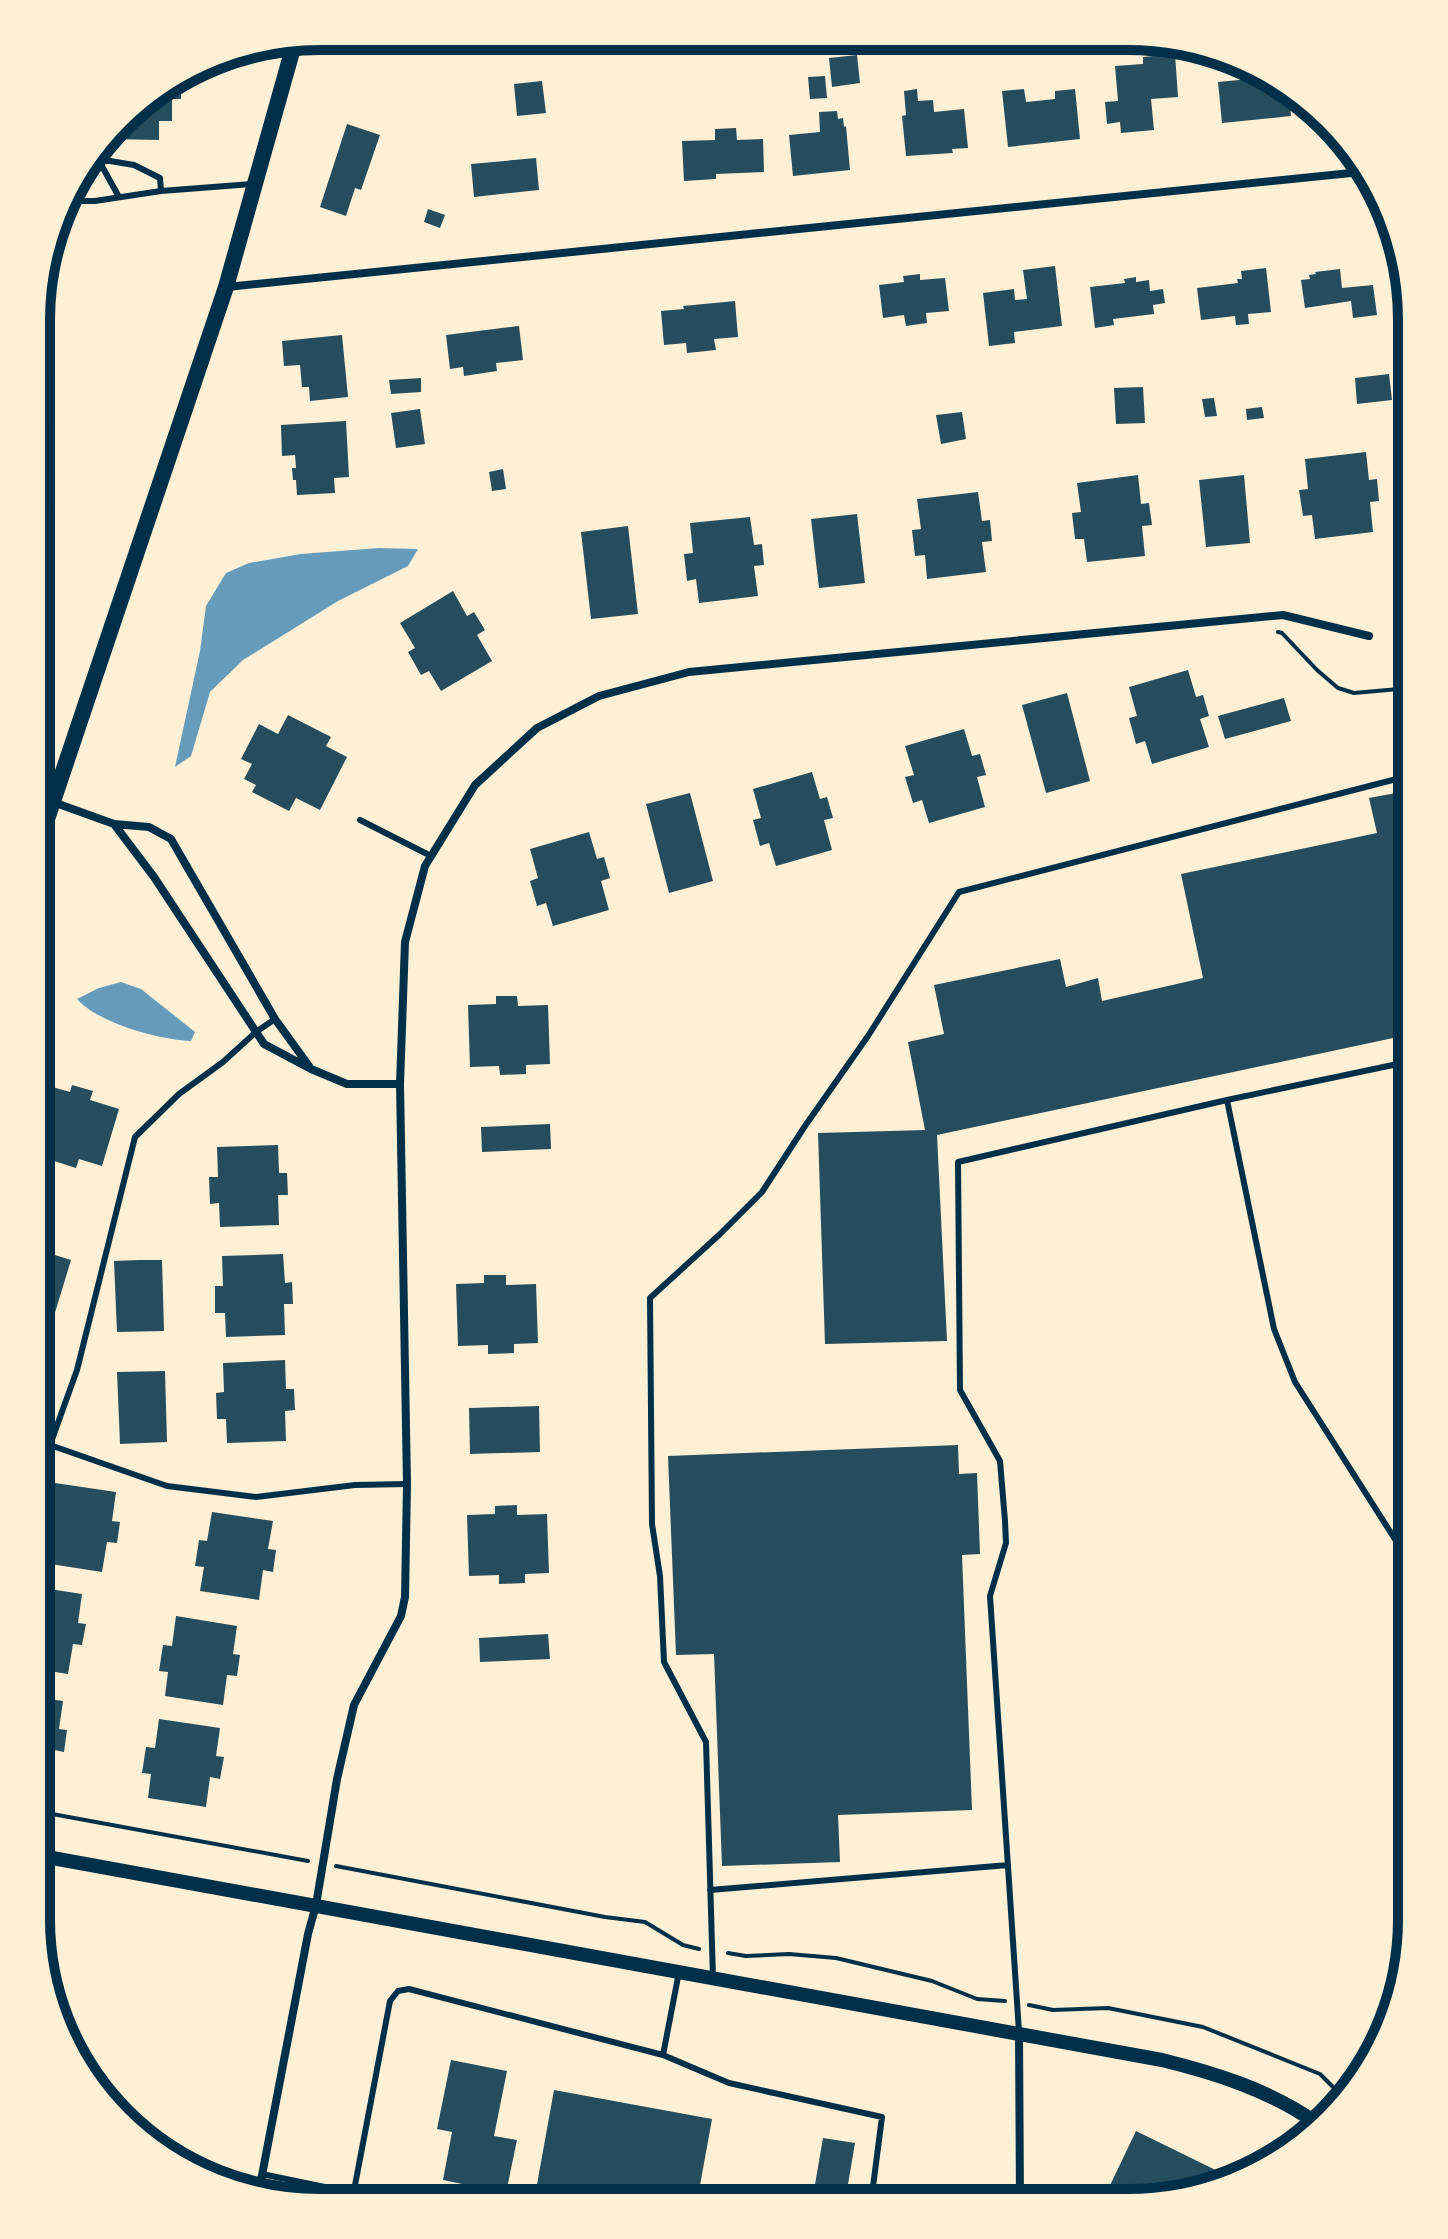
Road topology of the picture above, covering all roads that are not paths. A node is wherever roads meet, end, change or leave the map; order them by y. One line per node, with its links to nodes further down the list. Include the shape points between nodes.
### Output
1 (292, 52): 5 (main road)
2 (103, 160): 6 (lane, via 134,165 160,178)
3 (99, 165): 7 (lane)
4 (1354, 173): 9 (street)
5 (255, 184): 6 (lane); 9 (main road)
6 (161, 191): 7 (lane)
7 (119, 197): 8 (lane)
8 (78, 201)
9 (226, 287): 12 (main road)
10 (1369, 636): 16 (street, via 1283,615 689,672 599,696 537,728 475,785)
11 (1398, 779): 27 (lane, via 959,892 762,1192 650,1298 652,1524 664,1662 706,1742)
12 (52, 802): 13 (main road); 15 (street)
13 (50, 808)
14 (360, 820): 16 (lane)
15 (114, 824): 17 (street, via 149,827 171,839); 18 (street)
16 (431, 856): 21 (street, via 405,942)
17 (275, 1019): 18 (lane); 20 (street)
18 (256, 1032): 20 (street, via 264,1044); 23 (lane, via 135,1137 77,1370 50,1445 167,1486 256,1497)
19 (1398, 1064): 22 (lane)
20 (311, 1069): 21 (street, via 347,1084)
21 (400, 1084): 23 (street)
22 (1227, 1100): 24 (lane, via 1274,1329 1295,1382); 26 (lane, via 958,1162 960,1390 1000,1461 1005,1521 1006,1543 990,1596)
23 (407, 1484): 28 (street, via 401,1616 354,1705)
24 (1397, 1543)
25 (50, 1858): 28 (street)
26 (1008, 1865): 27 (lane); 31 (lane)
27 (710, 1890): 30 (lane)
28 (316, 1905): 29 (street); 34 (street)
29 (679, 1972): 30 (street); 32 (lane)
30 (713, 1978): 31 (street)
31 (1019, 2034): 33 (street, via 1198,2069 1255,2089); 39 (street)
32 (663, 2055): 37 (lane, via 409,1989 398,1991 390,2001); 38 (lane, via 729,2083 882,2117)
33 (1309, 2119)
34 (262, 2174): 35 (street); 36 (lane)
35 (261, 2182)
36 (321, 2189)
37 (355, 2189)
38 (873, 2189)
39 (1020, 2189)

